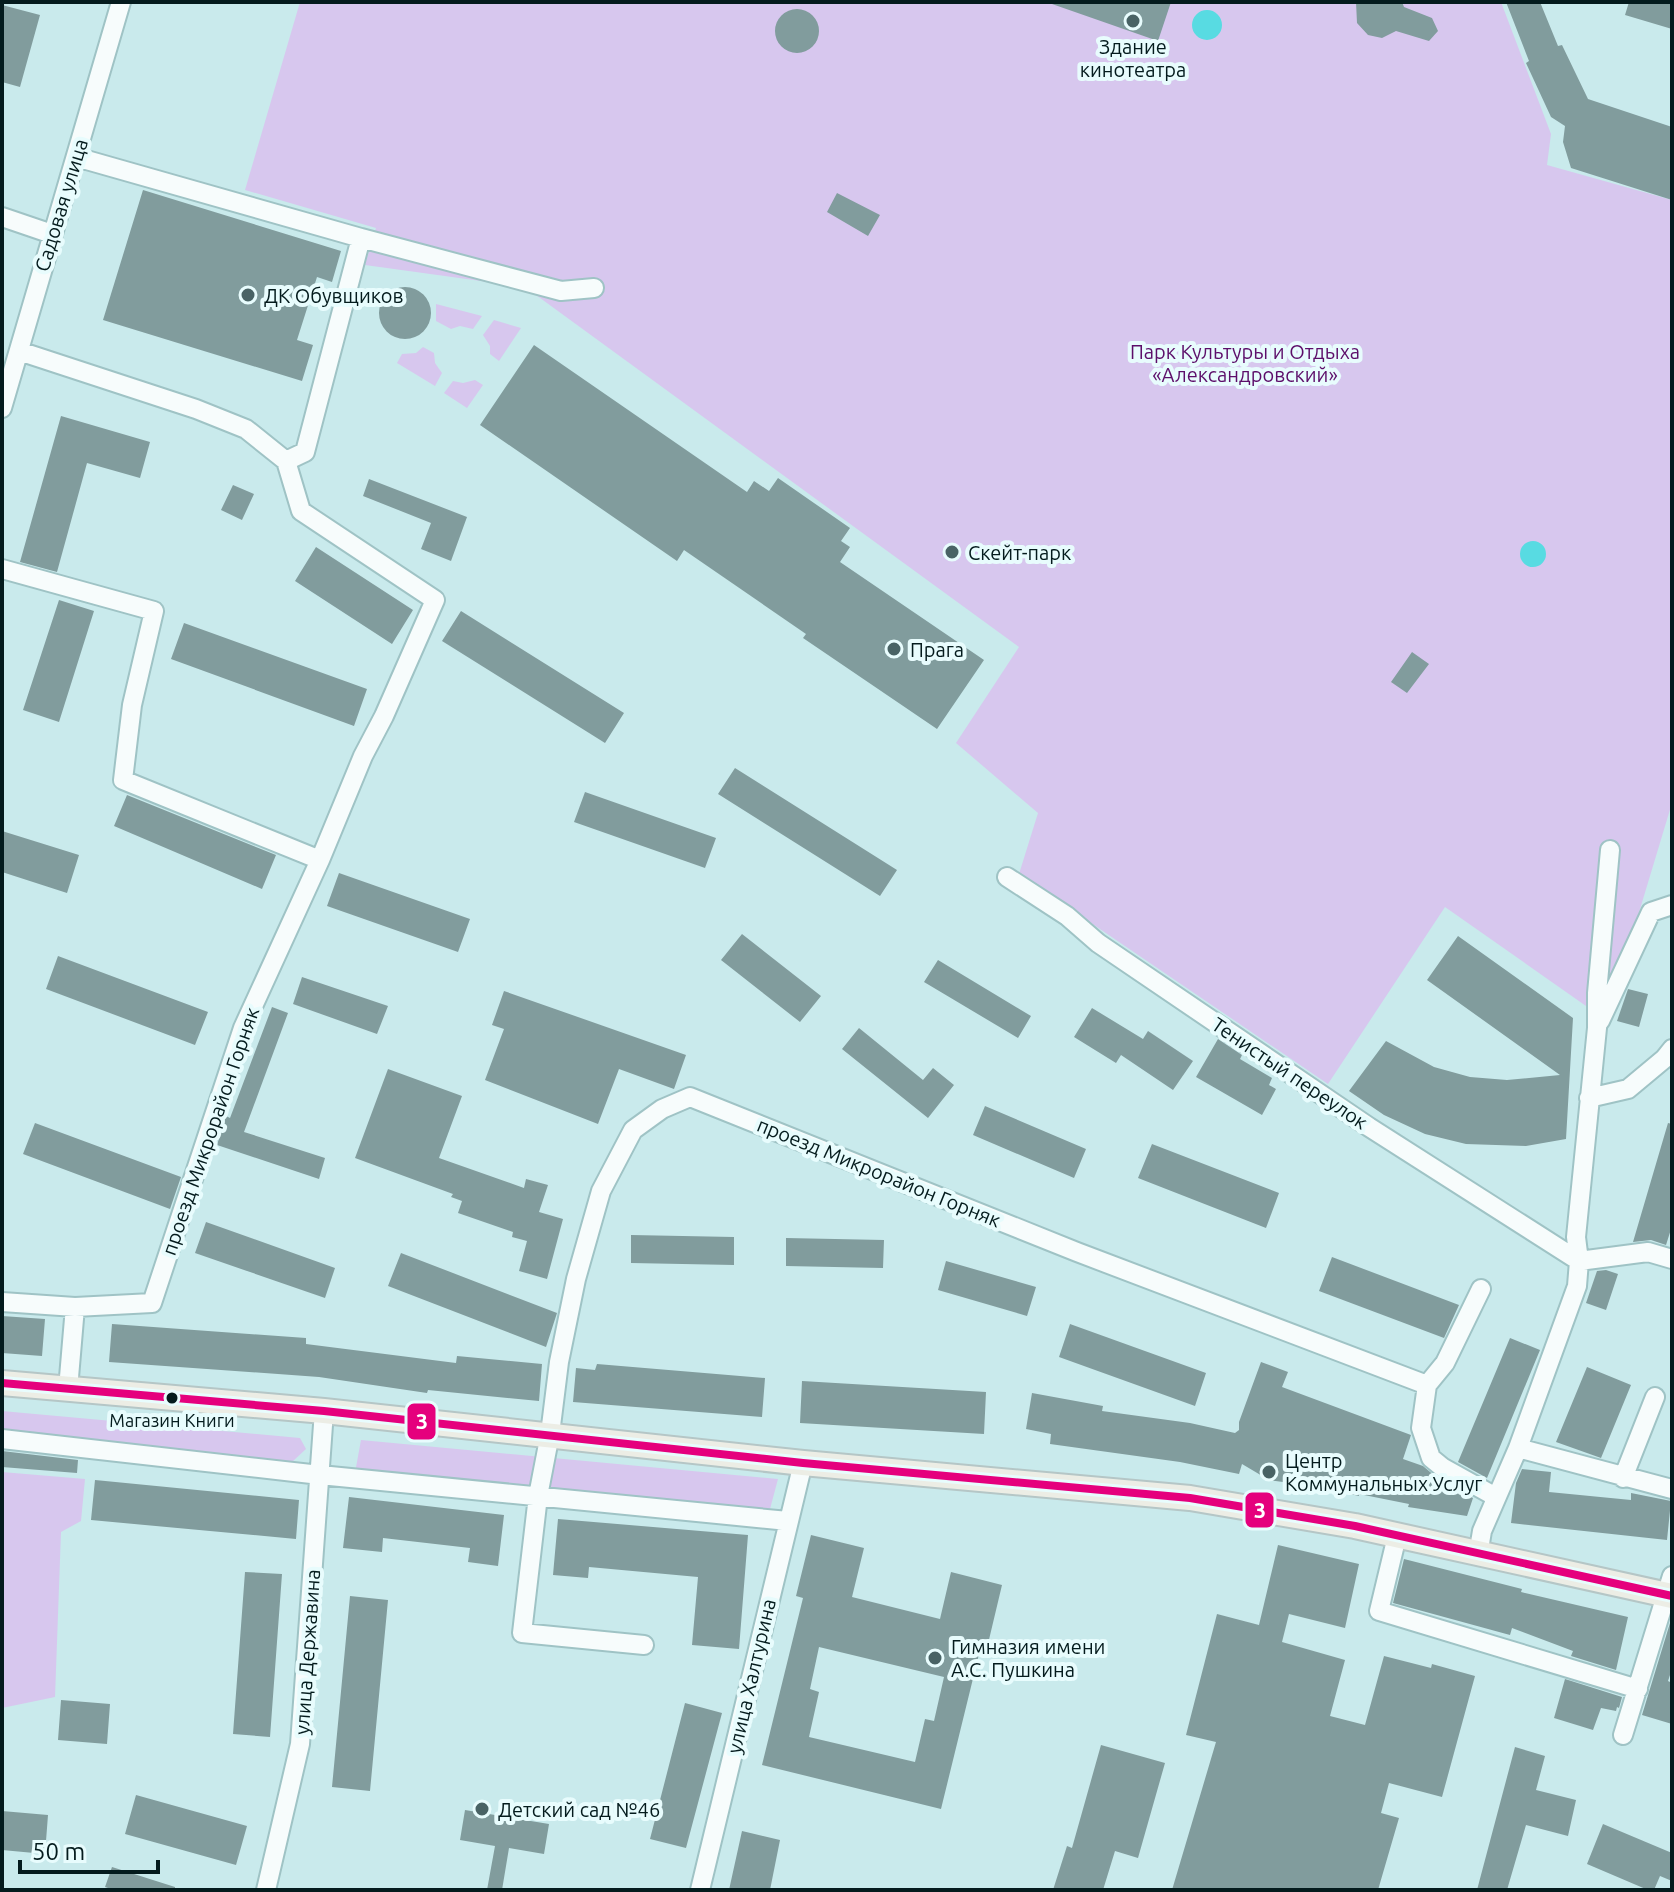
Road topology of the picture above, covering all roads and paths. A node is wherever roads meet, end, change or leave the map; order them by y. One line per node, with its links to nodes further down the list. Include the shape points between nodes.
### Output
1 (121, 2): 2 (street, Садовая улица)
2 (76, 157): 4 (street, Садовая улица); 5 (street)
3 (2, 217): 4 (street)
4 (52, 234): 7 (street, Садовая улица)
5 (361, 238): 6 (street, via 561,291); 9 (street, via 305,452)
6 (594, 288)
7 (19, 351): 8 (street, Садовая улица); 9 (street, via 246,429)
8 (2, 408)
9 (286, 461): 12 (street, проезд Микрорайон Горняк, via 301,511 435,600)
10 (2, 569): 12 (street, via 154,611 132,705 123,780)
11 (1610, 850): 15 (street)
12 (320, 860): 22 (street, проезд Микрорайон Горняк, via 243,1028 152,1303)
13 (1007, 877): 19 (street, Тенистый переулок, via 1311,1088)
14 (1672, 905): 15 (street, via 1651,912)
15 (1597, 1028): 17 (street)
16 (1672, 1049): 17 (street, via 1628,1089)
17 (1589, 1098): 19 (street, via 1576,1237)
18 (1672, 1259): 19 (street, via 1648,1252)
19 (1579, 1261): 30 (street, via 1577,1286)
20 (1481, 1289): 24 (street, via 1445,1363)
21 (2, 1302): 22 (street, проезд Микрорайон Горняк)
22 (75, 1307): 25 (street)
23 (2, 1383): 25 (main road)
24 (1427, 1385): 28 (street, проезд Микрорайон Горняк, via 690,1097 633,1130 601,1191 576,1279); 36 (street, via 1421,1428 1431,1458)
25 (68, 1389): 27 (main road)
26 (1655, 1397): 33 (street)
27 (324, 1411): 28 (main road); 32 (street, улица Державина)
28 (550, 1434): 31 (main road); 35 (street)
29 (2, 1439): 32 (street)
30 (1518, 1448): 33 (street); 36 (street)
31 (803, 1463): 37 (street, улица Халтурина); 38 (main road, via 1190,1498)
32 (320, 1475): 35 (street); 44 (street, улица Державина, via 300,1744)
33 (1623, 1478): 34 (street)
34 (1672, 1489)
35 (538, 1496): 37 (street); 41 (street, via 522,1633)
36 (1496, 1497): 39 (street)
37 (788, 1521): 45 (street, улица Халтурина)
38 (1397, 1536): 39 (main road); 42 (street, via 1379,1611)
39 (1478, 1555): 40 (main road)
40 (1670, 1589): 42 (street)
41 (644, 1645)
42 (1638, 1689): 43 (street)
43 (1623, 1735)
44 (266, 1890)
45 (700, 1890)

